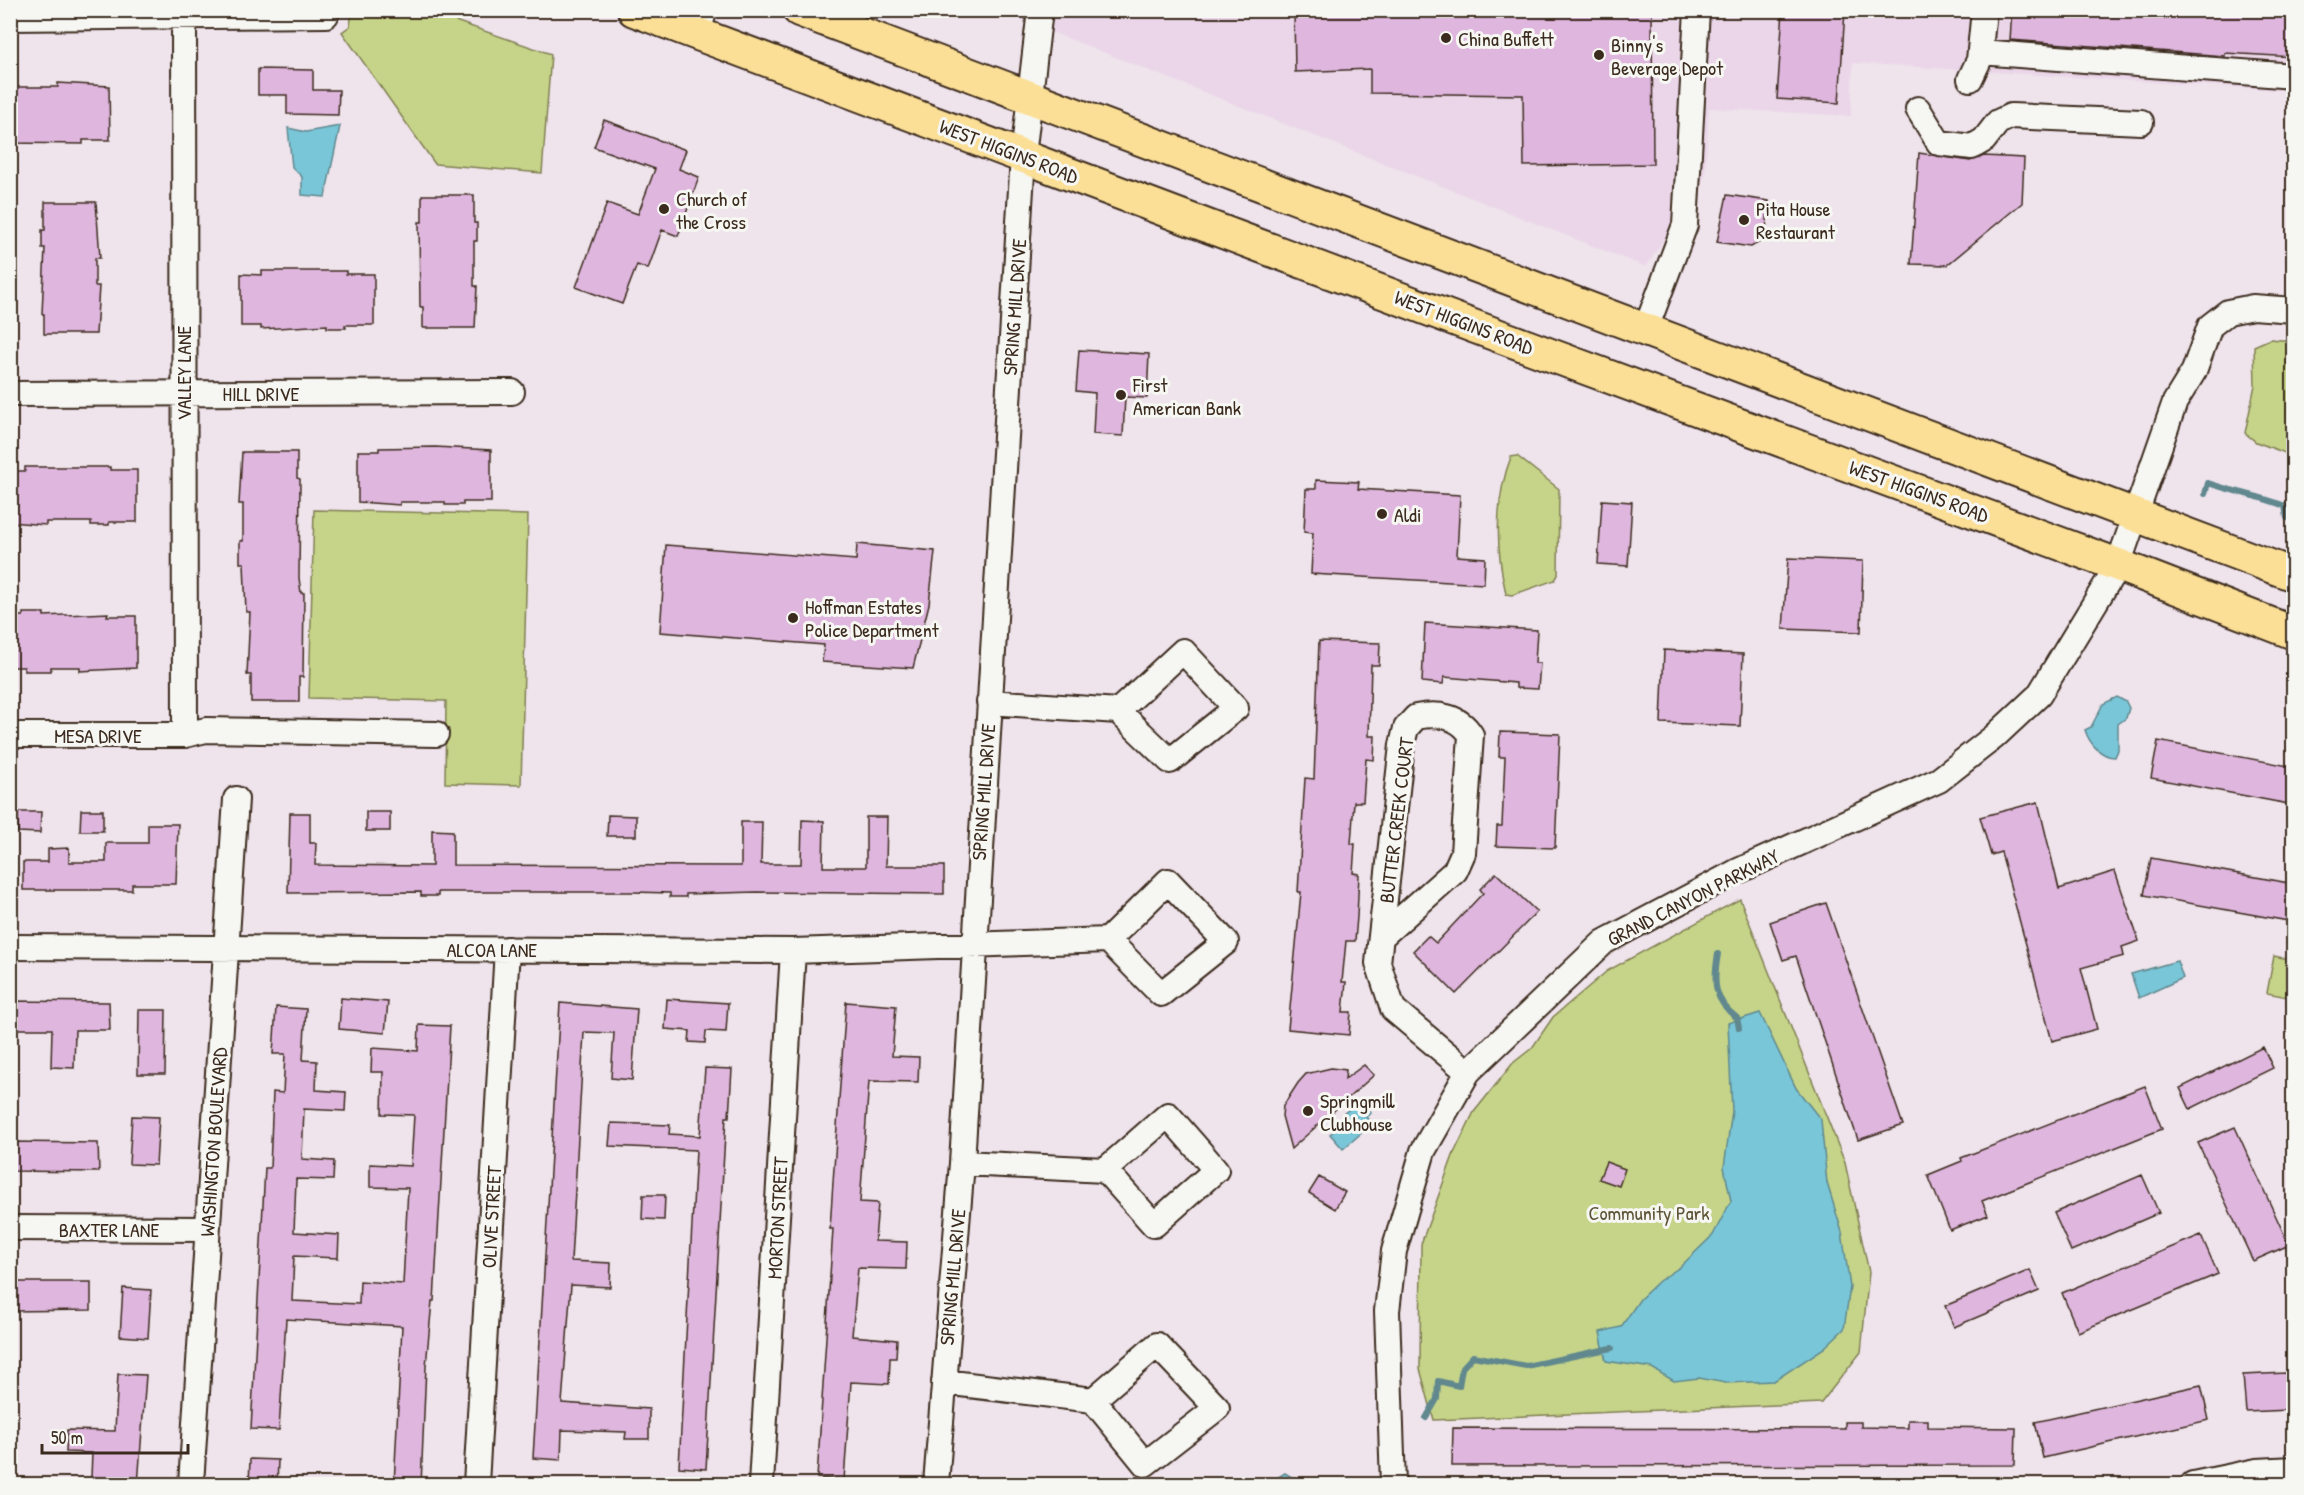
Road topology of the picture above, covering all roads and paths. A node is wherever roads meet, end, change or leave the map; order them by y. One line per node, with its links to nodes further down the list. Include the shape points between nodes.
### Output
1 (634, 10): 9 (main road, WEST HIGGINS ROAD)
2 (799, 10): 13 (main road)
3 (1040, 10): 13 (street, SPRING MILL DRIVE)
4 (1697, 10): 18 (street, via 1685,225)
5 (1984, 10): 10 (street)
6 (184, 13): 7 (street); 8 (street); 20 (street, VALLEY LANE)
7 (326, 15)
8 (10, 18)
9 (701, 22): 16 (main road, WEST HIGGINS ROAD)
10 (1980, 52): 11 (street); 12 (street)
11 (2294, 76)
12 (1970, 79)
13 (1032, 100): 16 (street, SPRING MILL DRIVE); 18 (main road)
14 (1918, 109): 15 (street, via 1939,142 1972,147 1984,140 1998,122 2012,116)
15 (2141, 122)
16 (1023, 156): 23 (main road, WEST HIGGINS ROAD); 26 (street, SPRING MILL DRIVE)
17 (2294, 310): 22 (street, GRAND CANYON PARKWAY, via 2253,307 2228,312 2210,326 2194,371 2175,402)
18 (1645, 331): 22 (main road)
19 (512, 392): 20 (street, HILL DRIVE)
20 (183, 393): 21 (street, HILL DRIVE); 30 (street, VALLEY LANE)
21 (10, 394)
22 (2136, 515): 23 (street, GRAND CANYON PARKWAY); 24 (main road)
23 (2118, 565): 25 (main road, WEST HIGGINS ROAD); 39 (street, GRAND CANYON PARKWAY, via 2039,695 1939,780 1736,873 1605,942)
24 (2294, 575)
25 (2294, 633)
26 (989, 702): 27 (street); 34 (street, SPRING MILL DRIVE)
27 (1118, 711): 27 (street, via 1170,761 1236,708 1183,651)
28 (436, 734): 30 (street, MESA DRIVE, via 206,730)
29 (10, 735): 30 (street, MESA DRIVE)
30 (185, 735)
31 (236, 799): 36 (street, WASHINGTON BOULEVARD)
32 (1382, 936): 32 (street, BUTTER CREEK COURT, via 1455,871 1463,853 1471,735 1466,726 1445,716 1416,717 1406,728); 39 (street, BUTTER CREEK COURT, via 1378,963 1393,1009)
33 (1108, 939): 33 (street, via 1161,994 1226,942 1167,881); 34 (street, ALCOA LANE)
34 (973, 946): 38 (street, ALCOA LANE); 40 (street, SPRING MILL DRIVE)
35 (10, 947): 36 (street, ALCOA LANE)
36 (227, 948): 37 (street, ALCOA LANE); 43 (street, WASHINGTON BOULEVARD)
37 (507, 949): 38 (street, ALCOA LANE); 48 (street, OLIVE STREET)
38 (793, 951): 49 (street, MORTON STREET)
39 (1468, 1072): 51 (street, GRAND CANYON PARKWAY, via 1423,1151 1394,1251 1387,1311)
40 (962, 1163): 41 (street); 44 (street, SPRING MILL DRIVE)
41 (1105, 1170): 41 (street, via 1154,1225 1216,1170 1168,1115)
42 (10, 1228): 43 (street, BAXTER LANE)
43 (207, 1229): 47 (street, WASHINGTON BOULEVARD)
44 (944, 1382): 45 (street); 50 (street, SPRING MILL DRIVE)
45 (1093, 1400): 45 (street, via 1145,1464 1217,1408 1157,1345)
46 (2294, 1469): 52 (street, via 2256,1471)
47 (191, 1485)
48 (476, 1485)
49 (761, 1485)
50 (936, 1485)
51 (1393, 1485)
52 (2193, 1485)

